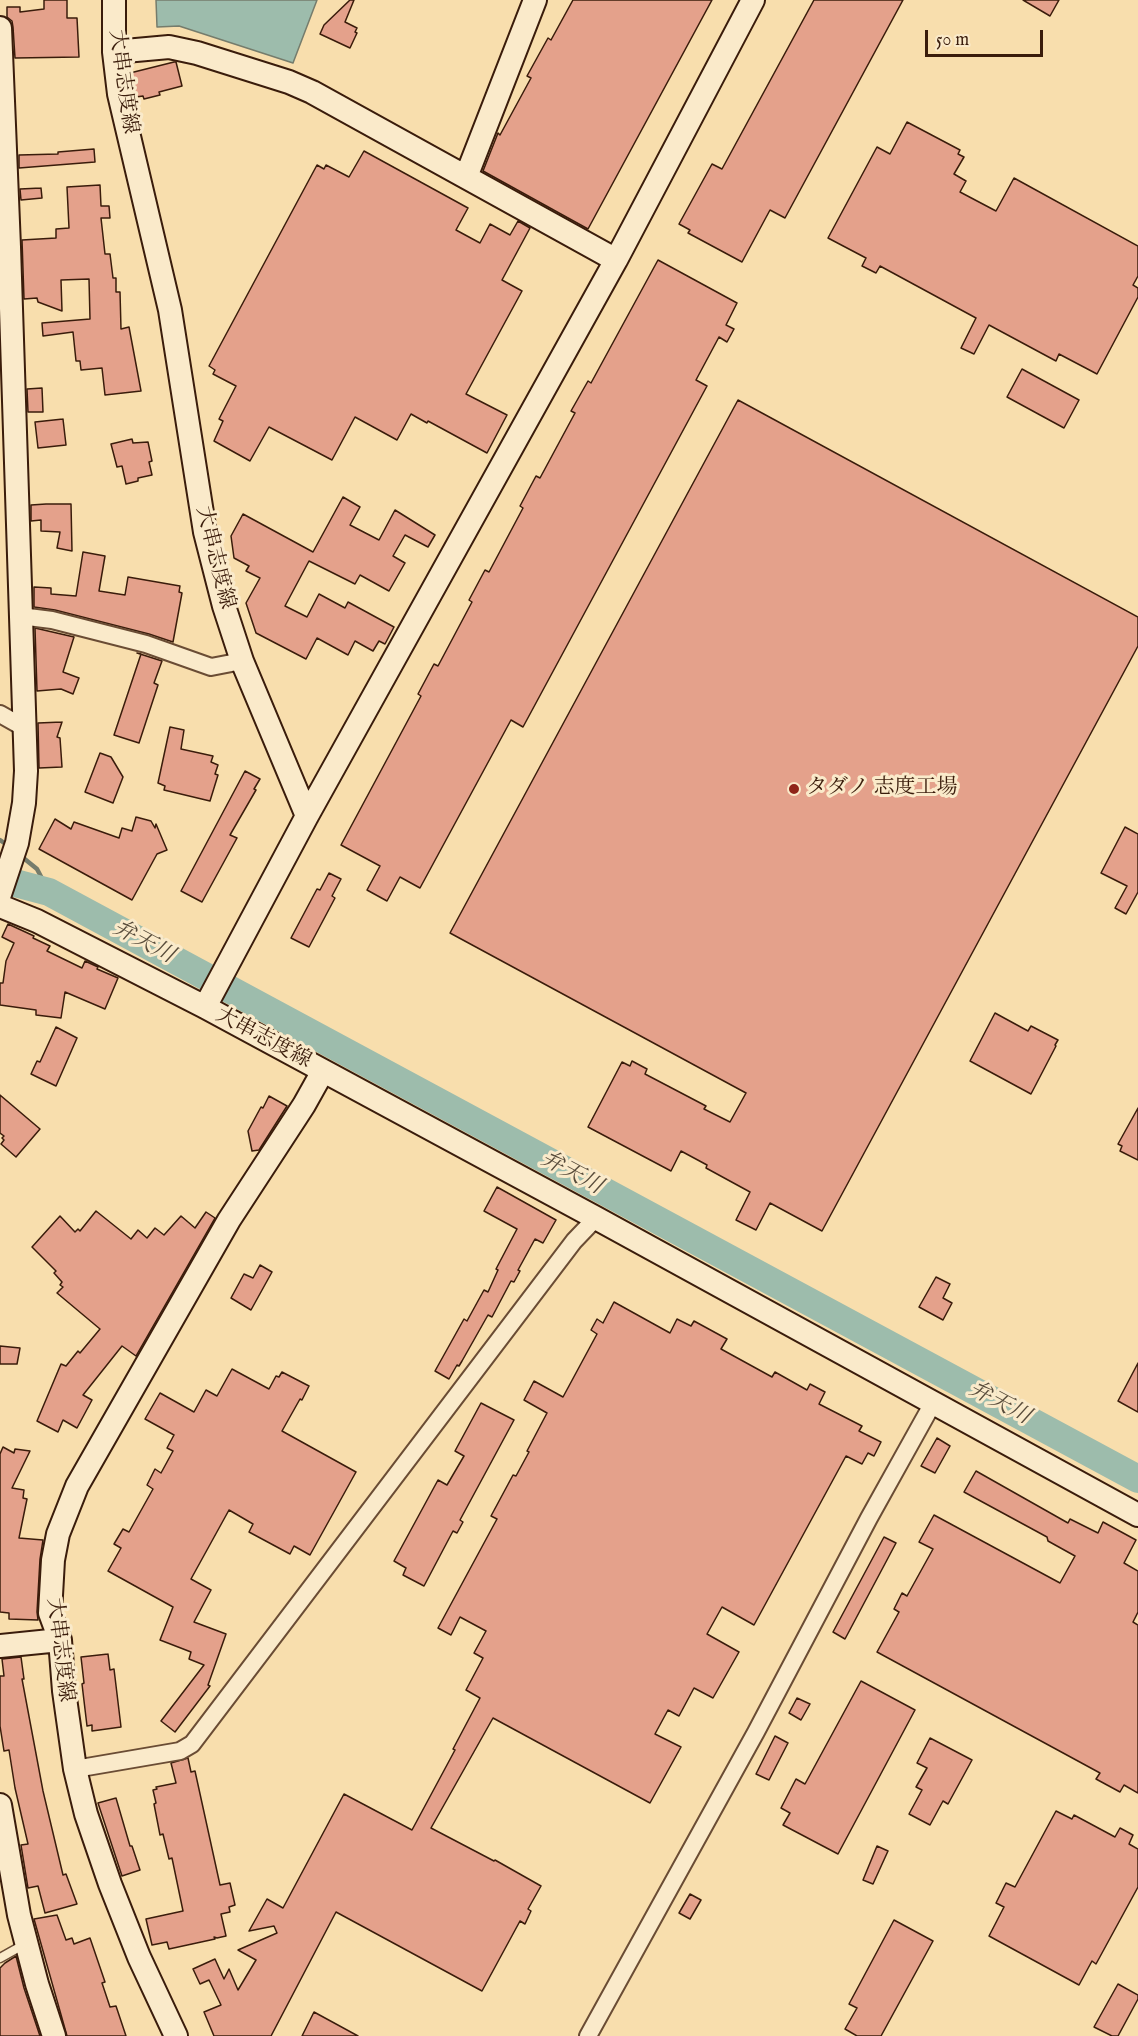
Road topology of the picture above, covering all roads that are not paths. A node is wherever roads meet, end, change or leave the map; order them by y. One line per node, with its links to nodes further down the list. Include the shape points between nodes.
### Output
1 (114, 0): 5 (main road, 大串志度線)
2 (536, 0): 7 (main road)
3 (753, 0): 9 (main road)
4 (0, 28): 6 (main road)
5 (114, 52): 7 (main road, via 169,47 289,82); 12 (main road, 大串志度線, via 119,94 170,310 205,532)
6 (1, 87): 8 (main road)
7 (466, 177): 9 (main road)
8 (5, 247): 10 (main road)
9 (616, 260): 15 (main road)
10 (7, 412): 11 (main road)
11 (20, 616): 12 (street, via 52,620 146,644 211,667); 14 (main road)
12 (242, 662): 15 (main road, 大串志度線)
13 (0, 714): 14 (street)
14 (23, 727): 16 (main road, via 24,803 17,843)
15 (307, 816): 18 (main road, 大串志度線)
16 (0, 894)
17 (0, 906): 18 (main road)
18 (209, 999): 19 (main road, 大串志度線)
19 (323, 1071): 20 (main road); 23 (main road, 大串志度線, via 229,1220 77,1486 58,1534 53,1560 50,1613)
20 (596, 1218): 21 (main road); 25 (street, via 567,1250 192,1744 180,1751)
21 (933, 1403): 22 (main road); 31 (street)
22 (1138, 1515)
23 (60, 1640): 24 (main road); 25 (main road, 大串志度線)
24 (0, 1646)
25 (75, 1769): 30 (main road, 大串志度線, via 110,1884)
26 (0, 1805): 27 (main road)
27 (26, 1943): 28 (lane); 29 (main road)
28 (0, 1958)
29 (54, 2036)
30 (176, 2036)
31 (588, 2036)

